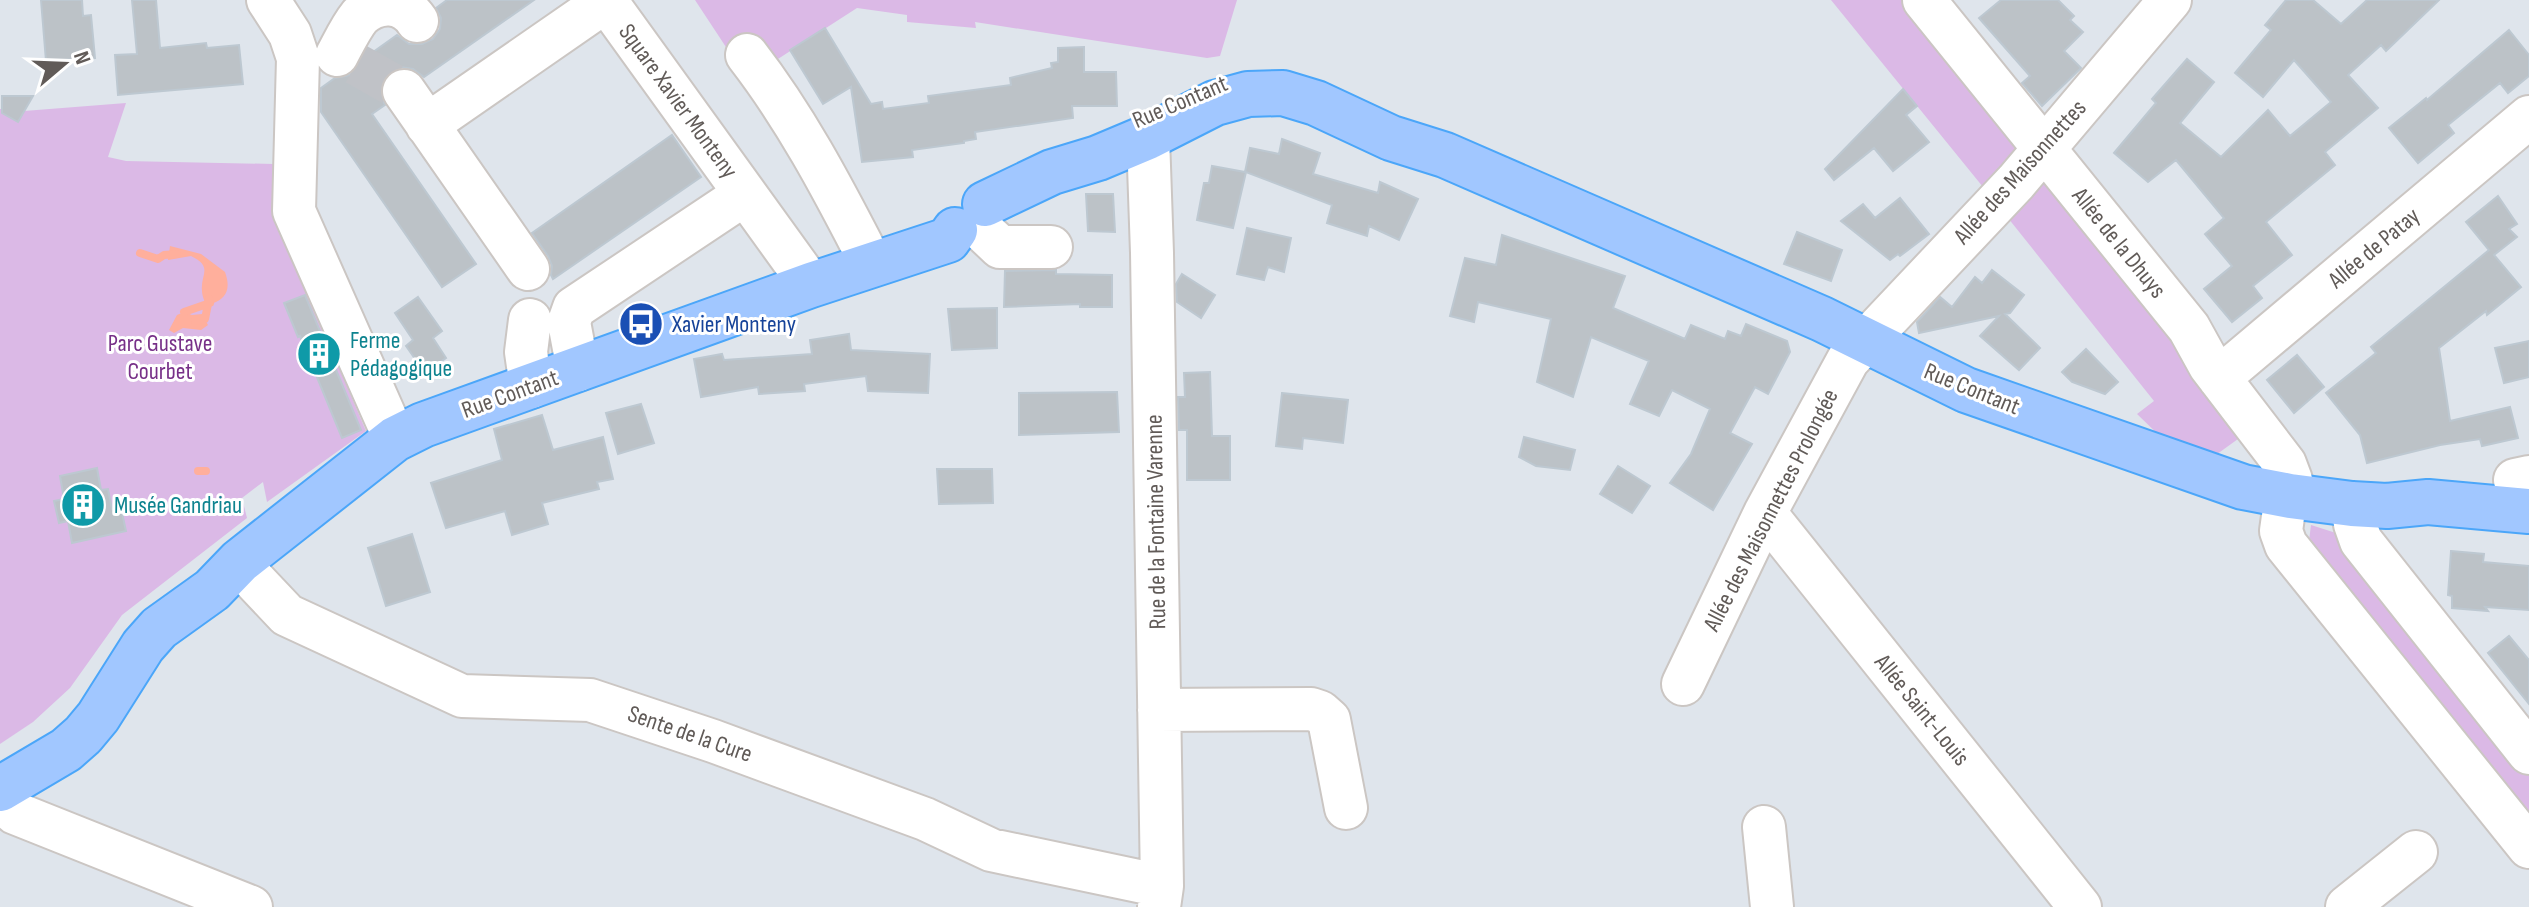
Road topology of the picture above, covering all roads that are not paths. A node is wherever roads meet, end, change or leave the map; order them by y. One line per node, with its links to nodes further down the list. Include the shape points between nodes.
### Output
1 (268, 0): 6 (street, via 290,34 298,58)
2 (1924, 0): 9 (street, Allée de la Dhuys)
3 (2170, 0): 9 (street, Allée des Maisonnettes)
4 (417, 21): 6 (street, via 409,8 393,1 376,4 361,14 346,59)
5 (747, 55): 15 (street, via 821,165)
6 (296, 83): 23 (street, via 294,211)
7 (2529, 117): 21 (street, Allée de Patay)
8 (1148, 137): 10 (main road, Rue Contant, via 1215,103 1248,94 1283,93); 11 (main road, Rue Contant); 30 (street, Rue de la Fontaine Varenne)
9 (2043, 150): 19 (street, Allée des Maisonnettes); 21 (street, Allée de la Dhuys, via 2189,328)
10 (1445, 155): 11 (main road, Rue Contant, via 1400,123 1333,91 1296,77 1257,74 1219,82 1091,141); 19 (main road, Rue Contant)
11 (1052, 172): 13 (main road, Rue Contant)
12 (745, 194): 16 (street, Square Xavier Monteny, via 606,1 416,108); 17 (street, Square Xavier Monteny); 20 (street, Rue Contant, via 574,308 569,322)
13 (966, 219): 14 (street, via 1000,247); 15 (main road, Rue Contant); 17 (main road, Rue Contant, via 948,240)
14 (1051, 247)
15 (867, 255): 17 (main road, Rue Contant)
16 (528, 269)
17 (802, 273): 20 (main road, Rue Contant)
18 (530, 320): 22 (street, via 526,352)
19 (1865, 340): 25 (main road, Rue Contant, via 1966,390 2243,487); 27 (street, Allée des Maisonnettes Prolongée, via 1848,360)
20 (575, 353): 22 (main road, Rue Contant)
21 (2219, 378): 25 (street, Allée de la Dhuys, via 2285,464 2291,480)
22 (531, 387): 23 (main road, Rue Contant)
23 (395, 439): 28 (main road, Rue Contant)
24 (2524, 489): 26 (main road, Rue Contant, via 2387,506)
25 (2288, 496): 26 (main road, Rue Contant); 36 (street, Allée de la Dhuys, via 2281,531 2286,545)
26 (2352, 504): 31 (street, via 2361,541)
27 (1765, 513): 29 (street, Allée des Maisonnettes Prolongée); 41 (street, Allée Saint-Louis)
28 (240, 561): 32 (main road, Rue Contant, via 201,577 142,620 69,718 29,752); 33 (main road, Rue Contant, via 212,590 159,628 83,735); 38 (street, Sente de la Cure, via 287,615 462,696 590,700 925,819 991,850)
29 (1683, 684)
30 (1159, 710): 34 (street, via 1320,712 1329,720); 38 (street, Rue de la Fontaine Varenne)
31 (2529, 753)
32 (0, 768)
33 (0, 792): 39 (street, via 15,813)
34 (1346, 808)
35 (1764, 827): 40 (street)
36 (2529, 847)
37 (2416, 852): 42 (street)
38 (1160, 896)
39 (251, 907)
40 (1772, 907)
41 (2080, 907)
42 (2347, 907)

